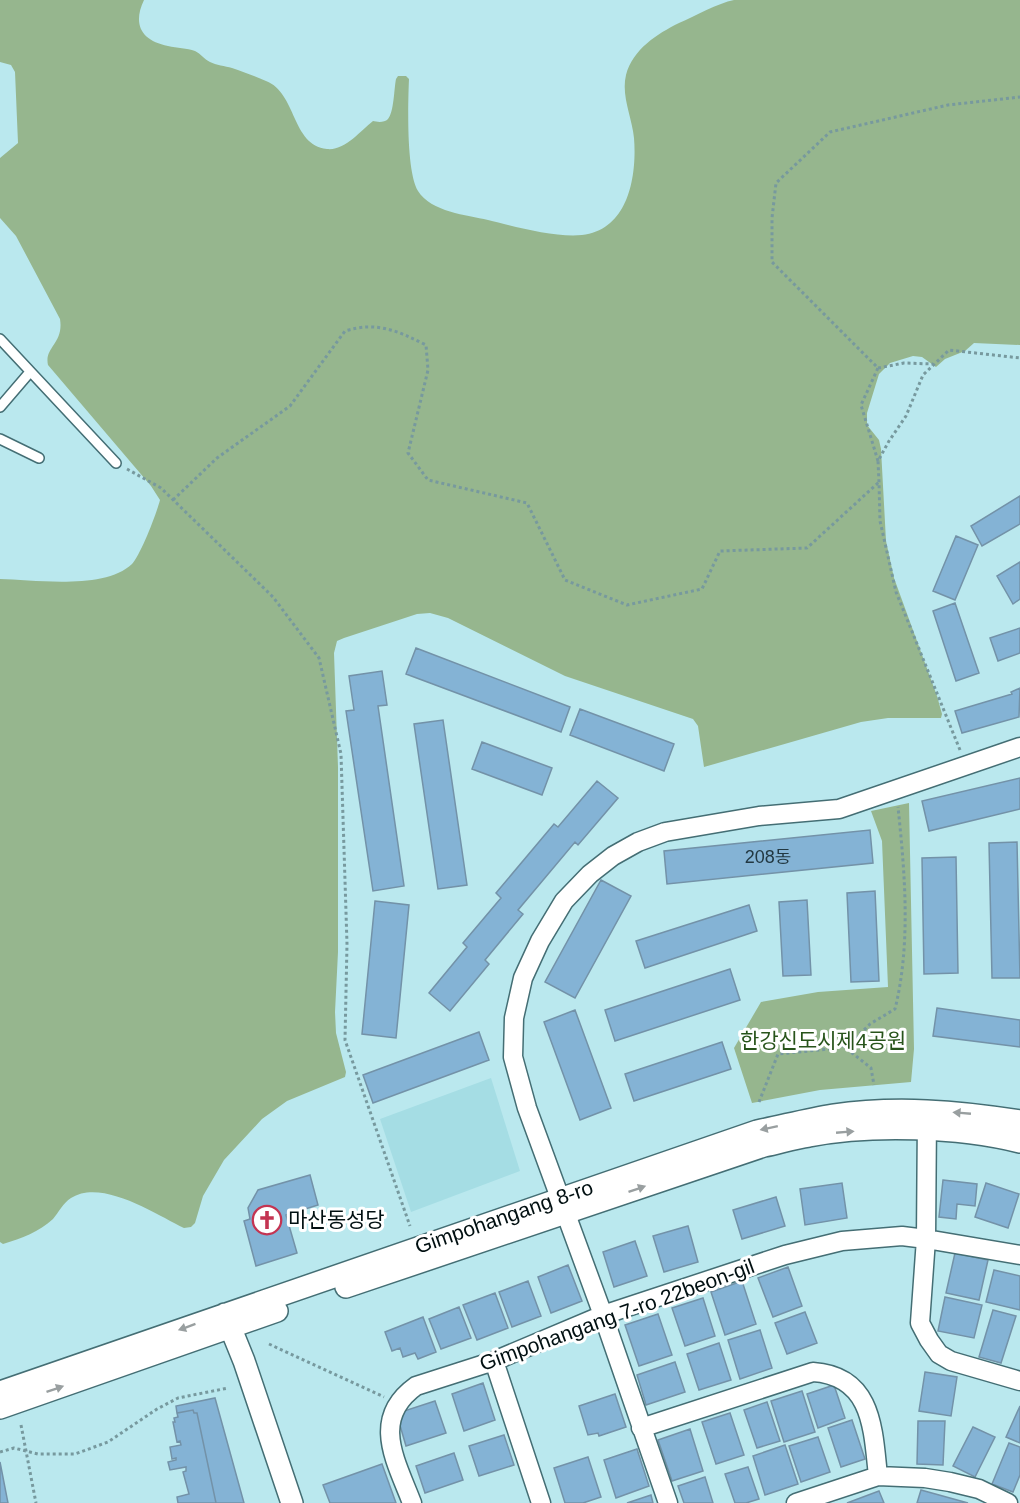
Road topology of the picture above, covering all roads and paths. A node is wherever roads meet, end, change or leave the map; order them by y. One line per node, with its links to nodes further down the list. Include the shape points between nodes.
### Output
1 (1020, 97): 5 (path, via 948,105 830,132 776,183 772,262)
2 (0, 339): 6 (lane)
3 (1020, 358): 4 (path, via 949,350)
4 (933, 364): 5 (path, via 904,363); 10 (path, via 923,375 906,416)
5 (878, 368): 10 (path, via 861,405)
6 (30, 372): 7 (lane); 11 (lane)
7 (0, 407)
8 (0, 439): 9 (lane)
9 (39, 458)
10 (878, 461): 12 (path)
11 (116, 463): 13 (path, via 161,488)
12 (879, 482): 13 (path, via 807,548 720,551 702,589 627,605 565,580 527,503 428,480 408,453 428,370 426,345 395,330 359,327 345,331 290,406 217,458); 15 (path, via 880,521 896,592)
13 (173, 500): 24 (path, via 273,597 319,658 341,754 347,944 345,1040)
14 (1020, 747): 23 (street, via 839,809 759,816 666,832 613,856 590,874 564,901 540,940 523,978 514,1018 513,1057 527,1108)
15 (960, 750)
16 (898, 805): 17 (path, via 905,876 902,982 895,1010 870,1024 852,1042)
17 (842, 1045): 18 (path, via 871,1068); 19 (path, via 778,1054)
18 (874, 1085)
19 (759, 1102)
20 (927, 1120): 21 (street, Gimpohangang 8-ro, one-way to 20, via 968,1113); 22 (street, Gimpohangang 8-ro, via 964,1132); 23 (street, Gimpohangang 8-ro, via 885,1110 833,1115 757,1131); 25 (street)
21 (1020, 1121)
22 (1020, 1142)
23 (563, 1205): 27 (street); 28 (street, Gimpohangang 8-ro)
24 (410, 1226)
25 (926, 1239): 26 (street, Gimpohangang 7-ro 22beon-gil); 27 (street, Gimpohangang 7-ro 22beon-gil, via 902,1236 842,1242 785,1255); 31 (street, via 920,1323 929,1340 939,1354 951,1361)
26 (1020, 1255)
27 (603, 1316): 30 (street, Gimpohangang 7-ro 22beon-gil); 37 (street)
28 (228, 1320): 33 (street, Gimpohangang 8-ro, one-way to 33); 35 (street, Gimpohangang 8-ro, one-way to 28); 42 (street)
29 (268, 1344): 34 (path)
30 (494, 1361): 34 (street, Gimpohangang 7-ro 22beon-gil, via 416,1386); 44 (street)
31 (1020, 1381)
32 (228, 1388): 38 (path, via 178,1398 108,1442 75,1454)
33 (0, 1392)
34 (398, 1402): 43 (street, via 388,1430)
35 (0, 1408)
36 (21, 1425): 38 (path)
37 (641, 1428): 40 (street, via 813,1372 826,1373 857,1392 869,1411); 45 (street)
38 (26, 1451): 39 (path, via 14,1448); 41 (path)
39 (0, 1452)
40 (879, 1476): 46 (street); 47 (street, via 950,1482)
41 (36, 1503)
42 (292, 1503)
43 (412, 1503)
44 (541, 1503)
45 (668, 1503)
46 (796, 1503)
47 (1008, 1503)

